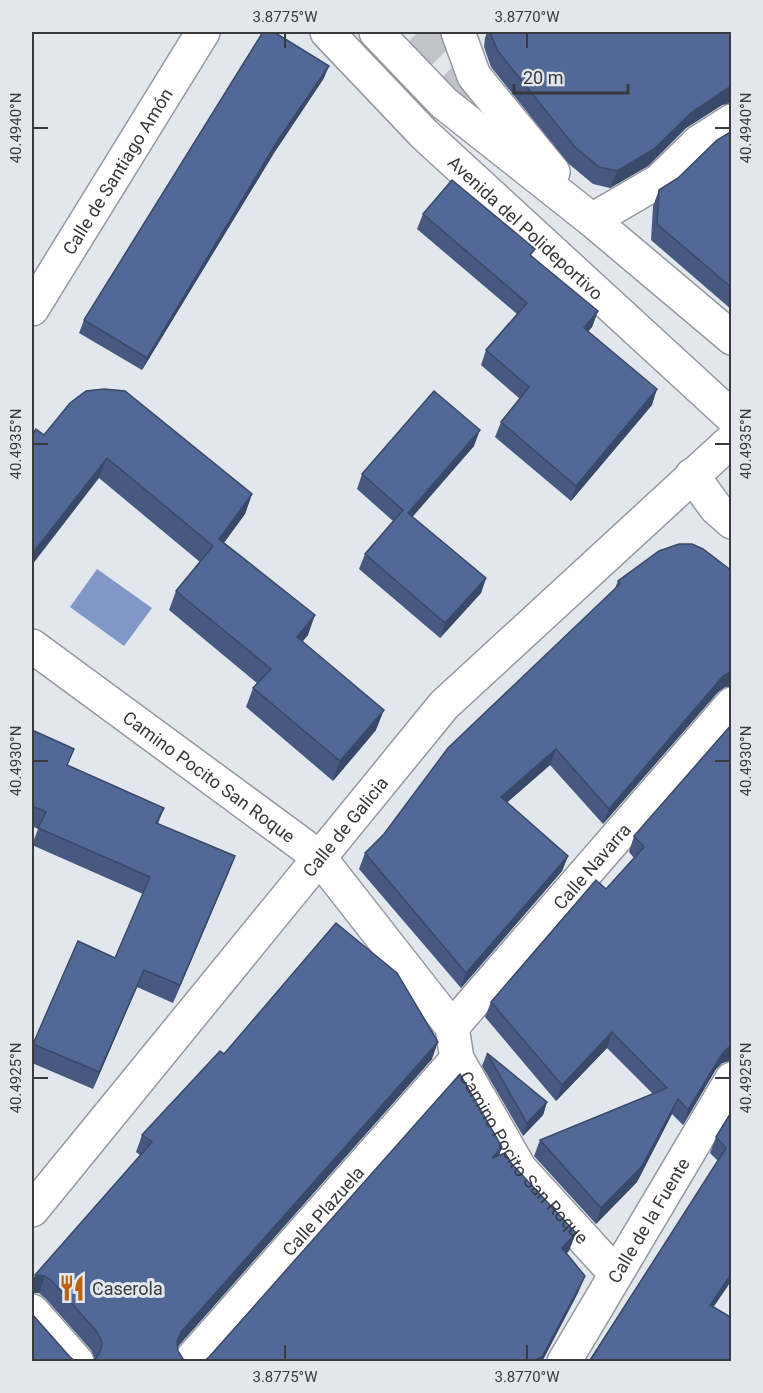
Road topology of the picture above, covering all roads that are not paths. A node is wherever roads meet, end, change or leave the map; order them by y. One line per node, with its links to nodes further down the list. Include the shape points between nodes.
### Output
1 (203, 32): 7 (street, Calle de Santiago Amón)
2 (327, 32): 9 (street, Avenida del Polideportivo, via 424,134)
3 (376, 32): 6 (street, via 444,103)
4 (458, 32): 6 (street, via 474,76)
5 (732, 121): 6 (street, via 699,142 659,181)
6 (592, 220): 8 (street)
7 (32, 308)
8 (732, 338)
9 (732, 417)
10 (732, 440): 11 (street, Calle de Galicia)
11 (692, 476): 12 (street); 15 (street, Calle de Galicia, via 444,705)
12 (732, 522)
13 (32, 646): 15 (street, Camino Pocito San Roque)
14 (732, 704): 16 (street, Calle Navarra)
15 (319, 857): 16 (street, Camino Pocito San Roque); 19 (street, Calle de Galicia)
16 (452, 1027): 17 (street, Camino Pocito San Roque)
17 (457, 1059): 20 (street, Camino Pocito San Roque, via 520,1169); 23 (street, Calle Plazuela)
18 (732, 1079): 20 (street, Calle de la Fuente)
19 (32, 1210)
20 (616, 1274): 24 (street, Calle de la Fuente)
21 (32, 1311): 22 (street)
22 (77, 1362)
23 (189, 1362)
24 (564, 1362)

